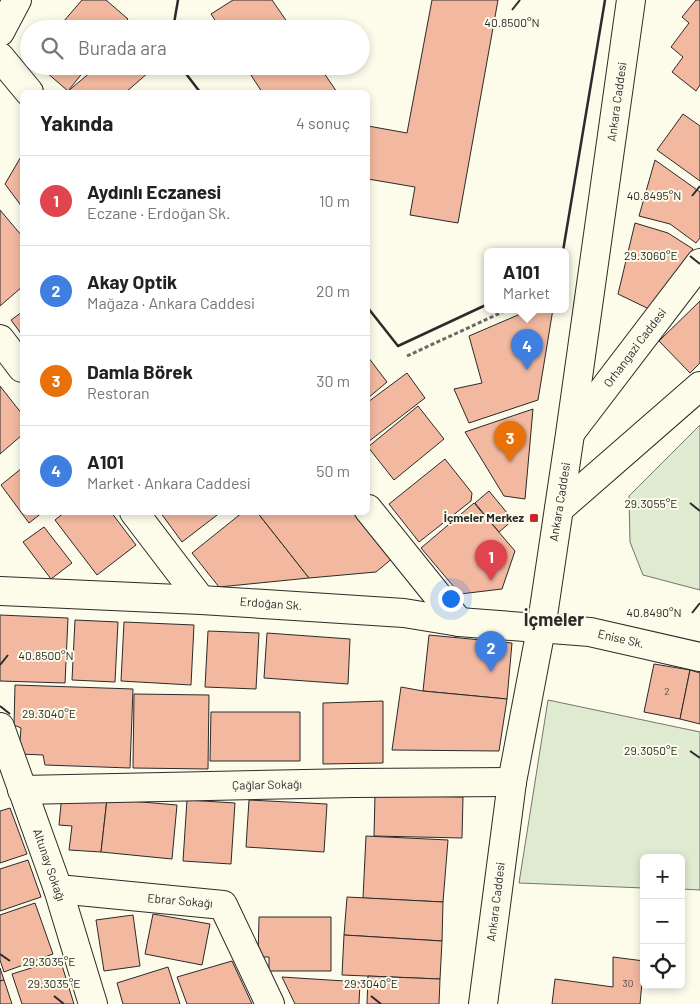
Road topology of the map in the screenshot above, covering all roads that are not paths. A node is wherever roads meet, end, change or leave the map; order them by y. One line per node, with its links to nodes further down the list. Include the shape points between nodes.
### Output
1 (17, 0): 3 (street)
2 (631, 0): 10 (street, Ankara Caddesi)
3 (0, 32)
4 (0, 57): 5 (street)
5 (27, 90)
6 (700, 263): 10 (street, Orhangazi Caddesi)
7 (0, 339): 8 (street)
8 (20, 365)
9 (700, 386): 11 (street)
10 (570, 434): 11 (street, Ankara Caddesi)
11 (559, 509): 17 (street, Ankara Caddesi)
12 (370, 511): 16 (street)
13 (136, 515): 15 (street)
14 (0, 591): 15 (street, Erdoğan Sk.)
15 (201, 600): 16 (street, Erdoğan Sk., via 404,613)
16 (459, 622): 17 (street, Erdoğan Sk.)
17 (540, 629): 18 (street, Enise Sk., via 590,632); 20 (street, Ankara Caddesi)
18 (700, 656)
19 (0, 727): 21 (street, Altunay Sokağı)
20 (512, 782): 21 (street, Çağlar Sokağı); 25 (street, Ankara Caddesi)
21 (22, 790): 22 (street, Altunay Sokağı)
22 (58, 889): 23 (street, Altunay Sokağı); 24 (street, Ebrar Sokağı, via 223,905)
23 (93, 1004)
24 (270, 1004)
25 (483, 1004)

